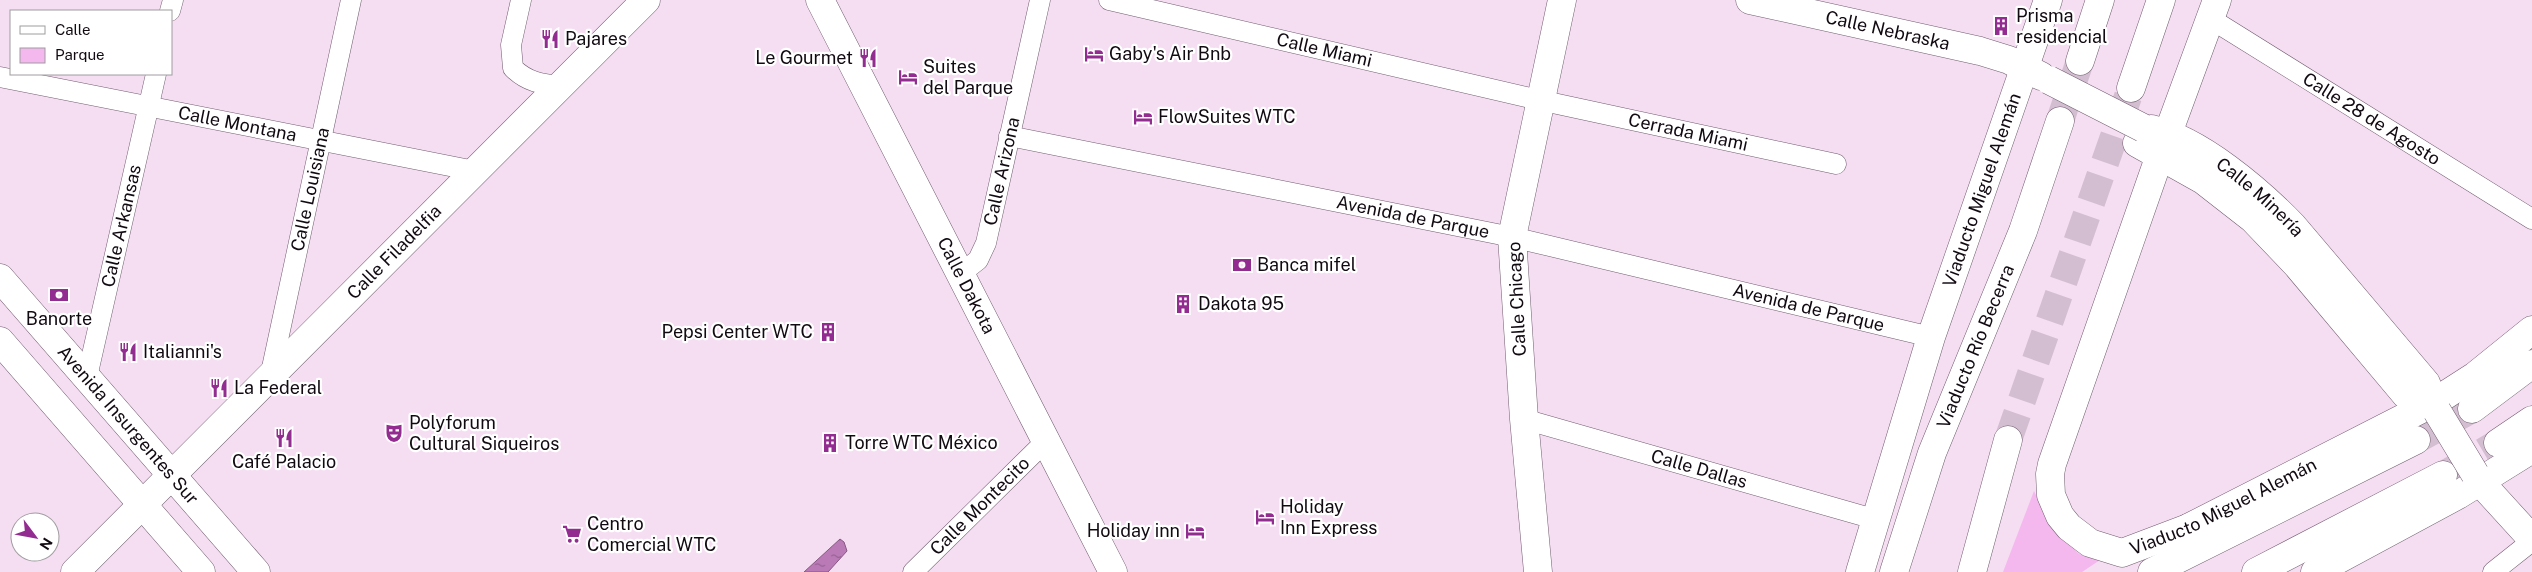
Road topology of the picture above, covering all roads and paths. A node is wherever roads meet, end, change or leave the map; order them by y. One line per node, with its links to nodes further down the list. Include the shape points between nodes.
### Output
1 (351, 0): 27 (street, Calle Louisiana)
2 (521, 0): 20 (street, via 511,45 512,68 523,79)
3 (646, 0): 20 (main road, Calle Filadelfia)
4 (820, 0): 32 (main road, Calle Dakota)
5 (1040, 0): 26 (street, Calle Arizona)
6 (1109, 0): 22 (street, Calle Miami)
7 (1562, 0): 22 (main road, Calle Chicago)
8 (1750, 0): 17 (main road, Calle Nebraska, via 1980,51)
9 (2048, 0): 14 (main road)
10 (2100, 0): 18 (main road)
11 (2161, 0): 15 (main road)
12 (2181, 0): 15 (main road)
13 (2214, 10): 25 (main road, via 2178,107 2157,113); 30 (street, Calle 28 de Agosto)
14 (2036, 35): 17 (main road); 18 (main road)
15 (2144, 51): 21 (main road)
16 (156, 75): 23 (street, Calle Arkansas)
17 (2022, 75): 18 (main road, Calle Minería); 35 (main road, Viaducto Miguel Alemán)
18 (2057, 76): 25 (main road, Calle Minería, bridge)
19 (0, 77): 23 (street, Calle Montana)
20 (561, 86): 29 (main road, Calle Filadelfia)
21 (2132, 88)
22 (1540, 100): 28 (street, Cerrada Miami); 31 (main road, Calle Chicago)
23 (149, 107): 27 (street, Calle Montana); 38 (street, Calle Arkansas)
24 (2060, 121): 64 (main road, Viaducto Río Becerra, via 2023,231 1932,453)
25 (2151, 134): 40 (main road, Calle Minería, via 2253,219 2296,264 2406,395); 54 (main road, Viaducto Miguel Alemán, via 2052,464 2050,485 2055,506 2069,527 2102,548 2122,553)
26 (1009, 136): 31 (street, Avenida de Parque); 32 (street, Calle Arizona, via 986,244 978,260)
27 (321, 141): 29 (street, Calle Montana); 39 (street, Calle Louisiana)
28 (1836, 164)
29 (476, 171): 39 (main road, Calle Filadelfia)
30 (2532, 219)
31 (1512, 237): 35 (street, Avenida de Parque); 42 (main road, Calle Chicago)
32 (960, 274): 44 (main road, Calle Dakota)
33 (0, 278): 38 (main road, Avenida Insurgentes Sur)
34 (2532, 330): 40 (main road, Viaducto Miguel Alemán)
35 (1931, 337): 53 (main road, Viaducto Miguel Alemán)
36 (0, 341): 52 (main road)
37 (2532, 364): 41 (main road)
38 (86, 377): 50 (main road, Avenida Insurgentes Sur)
39 (270, 377): 50 (main road, Calle Filadelfia)
40 (2435, 407): 51 (main road, bridge); 54 (main road, Viaducto Miguel Alemán)
41 (2472, 409)
42 (1524, 419): 53 (street, Calle Dallas); 62 (main road, Calle Chicago)
43 (2532, 420): 47 (main road)
44 (1046, 440): 60 (street, Calle Montecito); 61 (main road, Calle Dakota)
45 (2008, 440): 65 (main road)
46 (2416, 440): 55 (main road, Viaducto Miguel Alemán)
47 (2498, 443)
48 (2532, 449): 51 (main road)
49 (2443, 475): 67 (main road)
50 (172, 476): 52 (main road, Calle Filadelfia); 59 (main road, Avenida Insurgentes Sur)
51 (2478, 478): 56 (main road); 68 (main road)
52 (143, 504): 57 (main road, Calle Filadelfia); 58 (main road)
53 (1874, 519): 63 (main road, Viaducto Miguel Alemán)
54 (2180, 532): 55 (main road); 66 (main road)
55 (2229, 533): 66 (main road, Viaducto Miguel Alemán)
56 (2532, 540): 69 (street)
57 (75, 572)
58 (201, 572)
59 (256, 572)
60 (912, 572)
61 (1113, 572)
62 (1538, 572)
63 (1860, 572)
64 (1894, 572)
65 (1972, 572)
66 (2152, 572)
67 (2256, 572)
68 (2315, 572)
69 (2493, 572)

